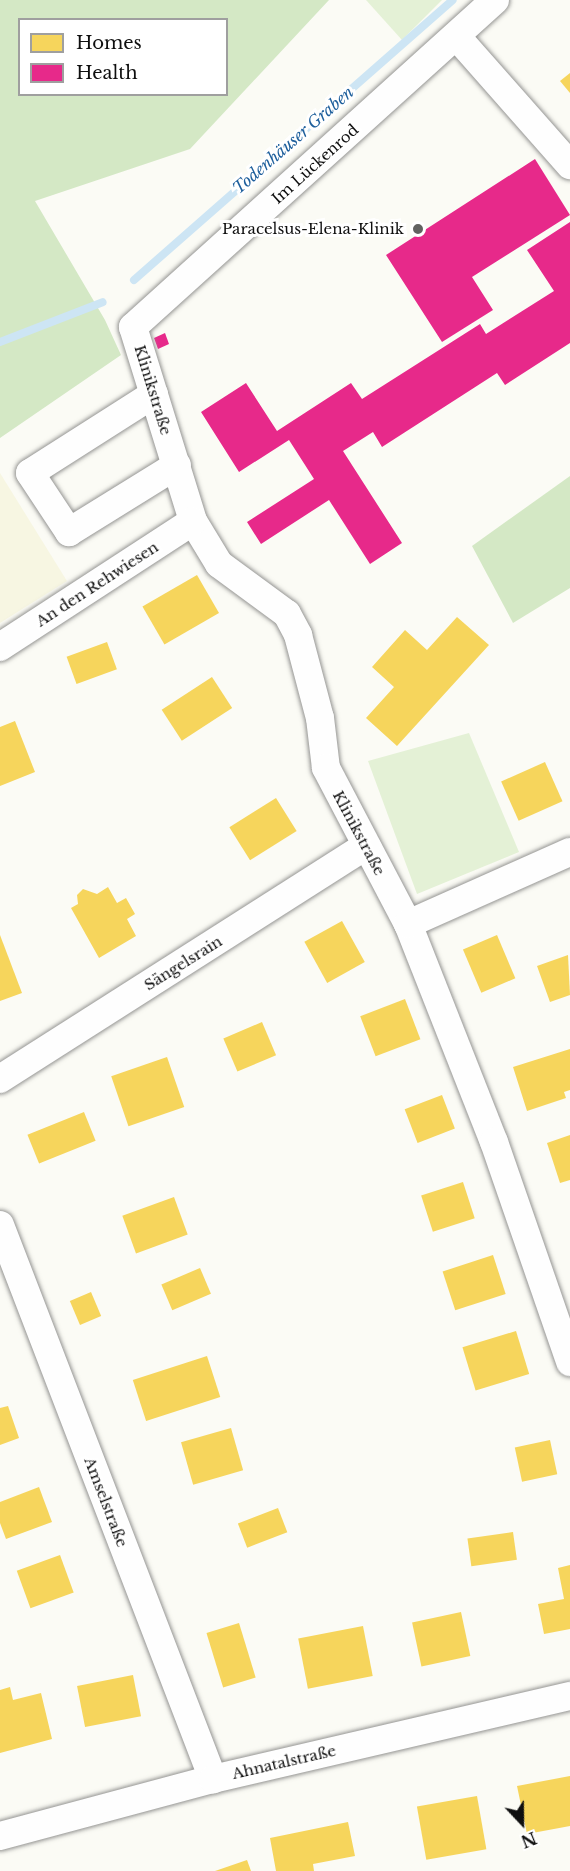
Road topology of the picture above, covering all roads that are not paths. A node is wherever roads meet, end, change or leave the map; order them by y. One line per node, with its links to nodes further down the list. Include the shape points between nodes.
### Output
1 (495, 0): 2 (street, Im Lückenrod)
2 (457, 37): 3 (street); 4 (street, Im Lückenrod)
3 (570, 165)
4 (133, 327): 5 (street, Klinikstraße)
5 (154, 394): 6 (street, Klinikstraße); 6 (street, via 30,473 69,532)
6 (177, 465): 7 (street, Klinikstraße)
7 (193, 521): 8 (street, An den Rehwiesen); 9 (street, Klinikstraße, via 219,564 287,614 298,635 320,718 326,768)
8 (0, 647)
9 (366, 846): 11 (street, Klinikstraße); 12 (street, Sängelsrain)
10 (570, 852): 11 (street)
11 (408, 924): 14 (street, Klinikstraße, via 505,1174)
12 (0, 1079)
13 (0, 1225): 16 (street, Amselstraße)
14 (570, 1362)
15 (570, 1696): 16 (street, Ahnatalstraße)
16 (213, 1779): 17 (street, Ahnatalstraße)
17 (0, 1836)

